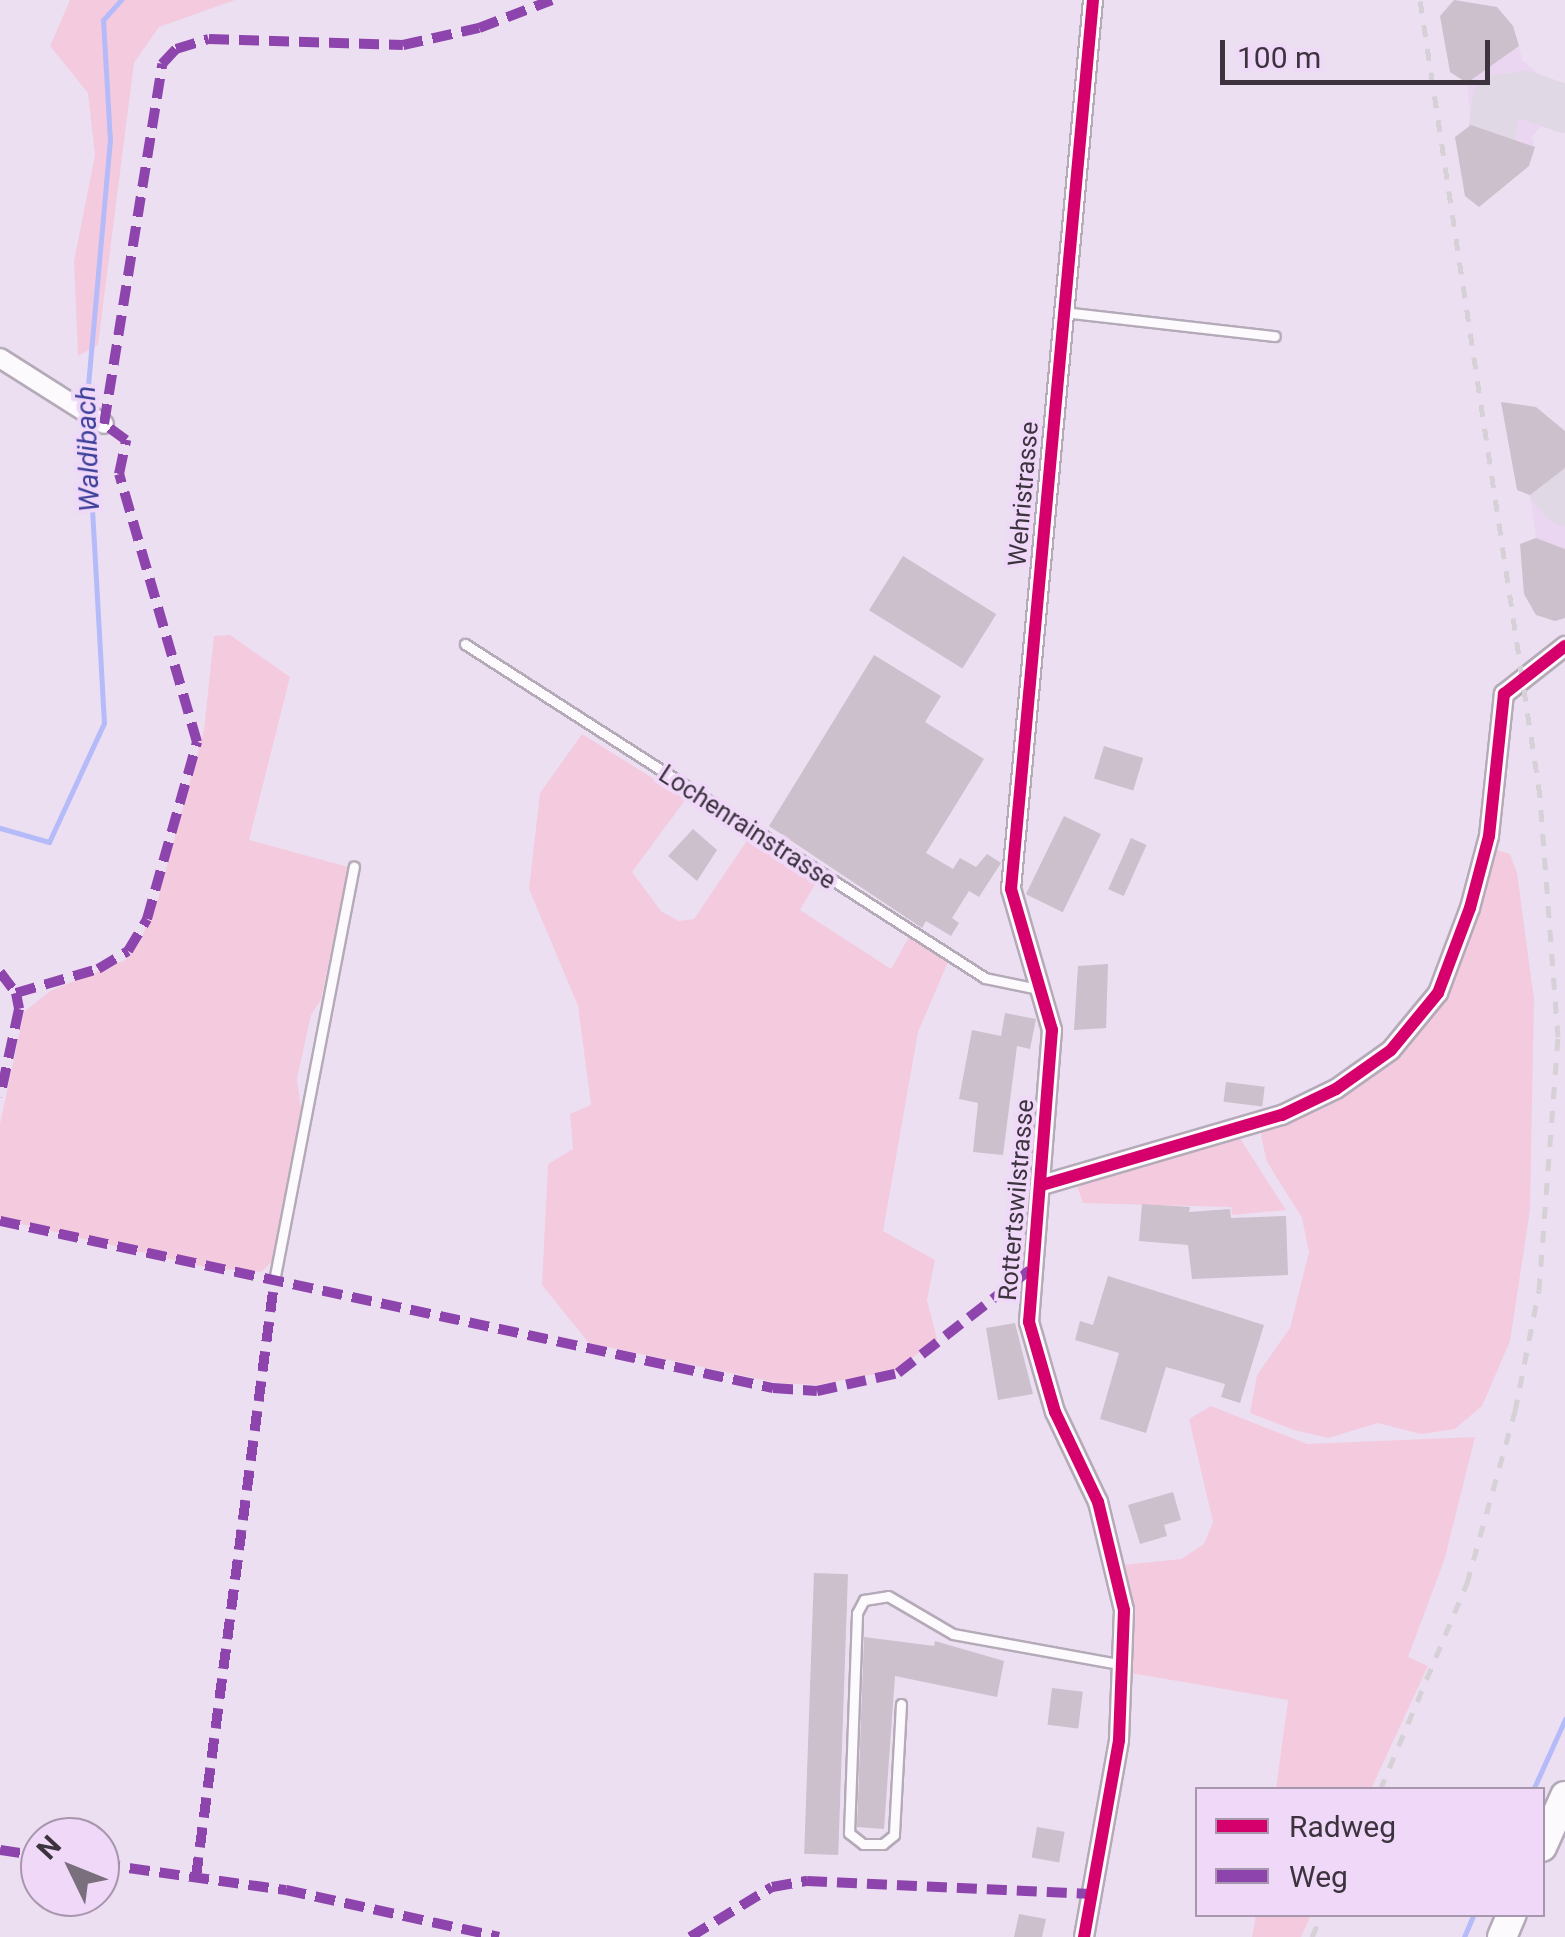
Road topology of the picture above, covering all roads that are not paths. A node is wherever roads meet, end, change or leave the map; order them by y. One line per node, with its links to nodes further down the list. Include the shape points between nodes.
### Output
1 (1093, 0): 2 (street, Wehristrasse)
2 (1064, 312): 3 (lane); 9 (street, Wehristrasse, via 1011,888)
3 (1276, 336)
4 (0, 358): 5 (street)
5 (104, 424)
6 (465, 644): 9 (lane, Lochenrainstrasse, via 984,978)
7 (1565, 646): 10 (street, via 1504,694 1490,836 1470,908 1438,993 1391,1050 1336,1089 1282,1115)
8 (354, 867): 11 (lane)
9 (1038, 989): 10 (street, Rottertswilstrasse, via 1052,1030)
10 (1042, 1185): 12 (street, Rottertswilstrasse, via 1029,1322 1043,1378 1116,1560)
11 (274, 1276)
12 (1125, 1666): 13 (lane, via 953,1634 888,1596 864,1600 856,1612 849,1833 864,1844 882,1844 894,1835); 16 (street, Rottertswilstrasse, via 1119,1740)
13 (901, 1704)
14 (1565, 1796): 15 (main road)
15 (1545, 1840)
16 (1084, 1937)

